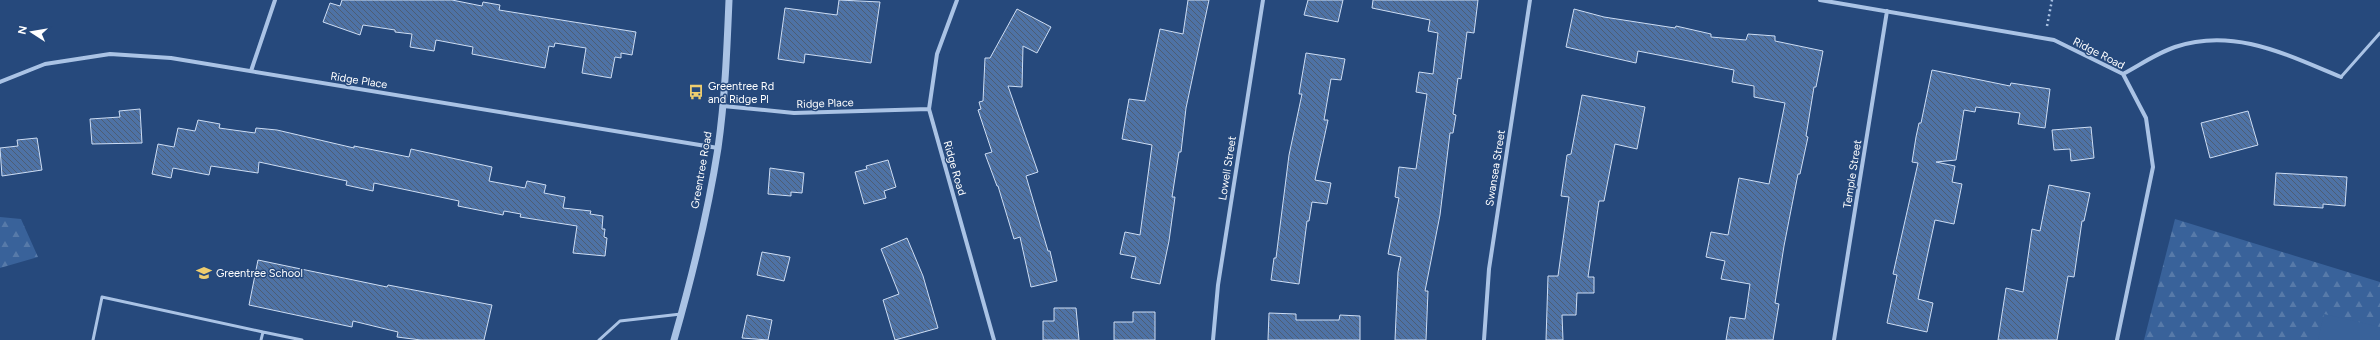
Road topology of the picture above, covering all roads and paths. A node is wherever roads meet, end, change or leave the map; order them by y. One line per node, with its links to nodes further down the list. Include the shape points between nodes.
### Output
1 (275, 0): 11 (street)
2 (729, 0): 15 (street, Greentree Road)
3 (957, 0): 16 (street, Ridge Road, via 937,54)
4 (1263, 0): 26 (street, Lowell Street, via 1218,285)
5 (1530, 0): 27 (street, Swansea Street, via 1489,269)
6 (1820, 0): 8 (street, Ridge Road)
7 (2052, 0): 10 (path)
8 (1887, 11): 10 (street, Ridge Road); 28 (street, Temple Street)
9 (2380, 33): 13 (lane)
10 (2045, 38): 12 (street, Ridge Road)
11 (251, 71): 14 (street, Ridge Place, via 171,58 110,54 45,64); 17 (street, Ridge Place)
12 (2123, 74): 13 (street, via 2173,47 2195,41 2229,40 2260,44); 29 (street, Ridge Road, via 2146,118 2153,167)
13 (2341, 77)
14 (0, 82)
15 (723, 106): 16 (street, Ridge Place, via 794,113); 17 (street, Greentree Road)
16 (929, 109): 25 (street, Ridge Road)
17 (718, 148): 18 (street, Greentree Road)
18 (681, 314): 23 (lane, via 620,322); 24 (street, Greentree Road)
19 (263, 332): 20 (lane, via 102,297); 21 (lane); 22 (lane)
20 (93, 340)
21 (261, 340)
22 (302, 340)
23 (599, 340)
24 (674, 340)
25 (994, 340)
26 (1213, 340)
27 (1484, 340)
28 (1834, 340)
29 (2116, 340)

